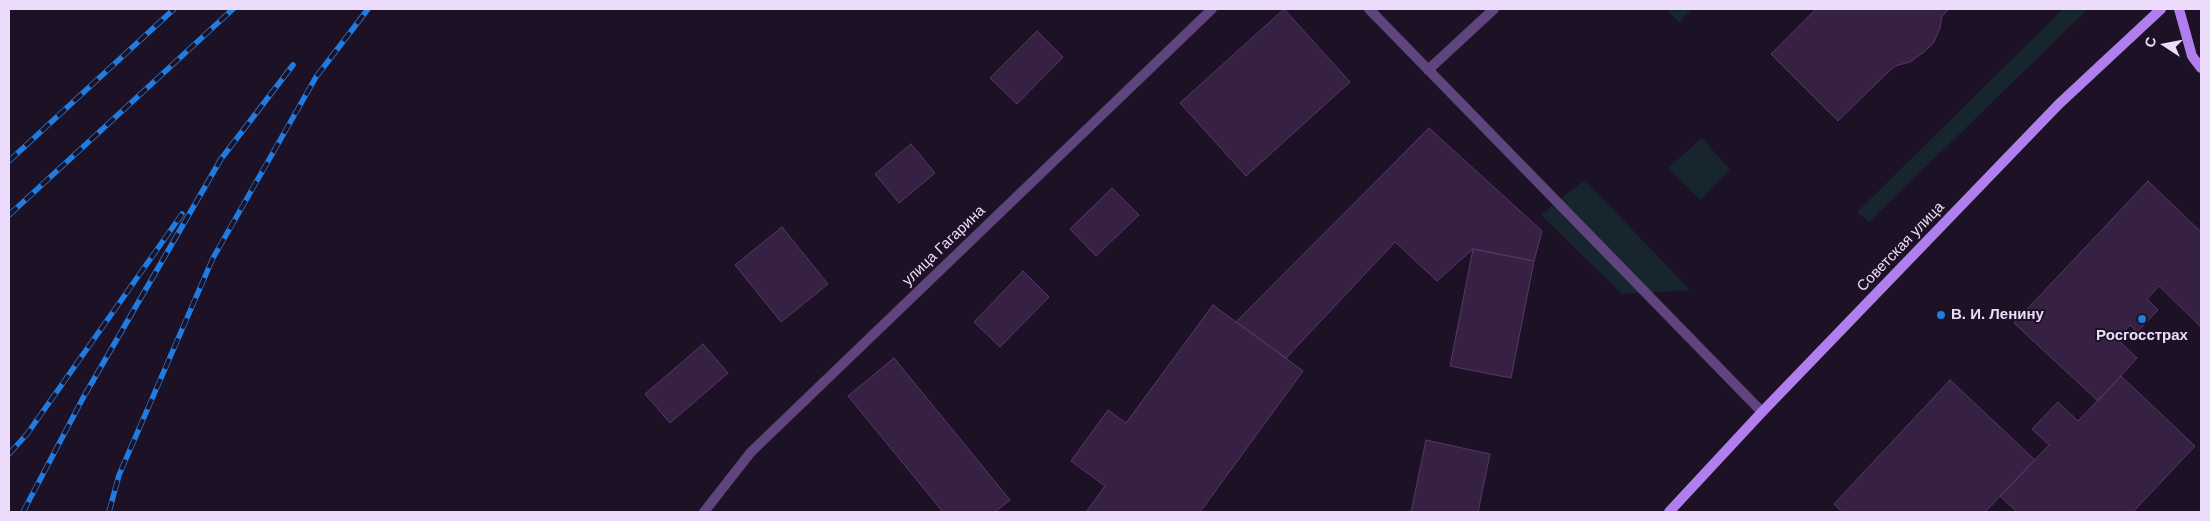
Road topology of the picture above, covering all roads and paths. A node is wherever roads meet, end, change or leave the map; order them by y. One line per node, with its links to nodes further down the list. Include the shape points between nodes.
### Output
1 (1212, 9): 9 (street, улица Гагарина, via 751,452)
2 (1369, 9): 7 (street)
3 (1494, 9): 7 (street)
4 (2161, 9): 8 (street, Советская улица, via 2059,104)
5 (2179, 9): 6 (street, via 2192,56)
6 (2201, 68)
7 (1428, 70): 8 (street)
8 (1762, 412): 10 (street, Советская улица)
9 (704, 512)
10 (1669, 512)

